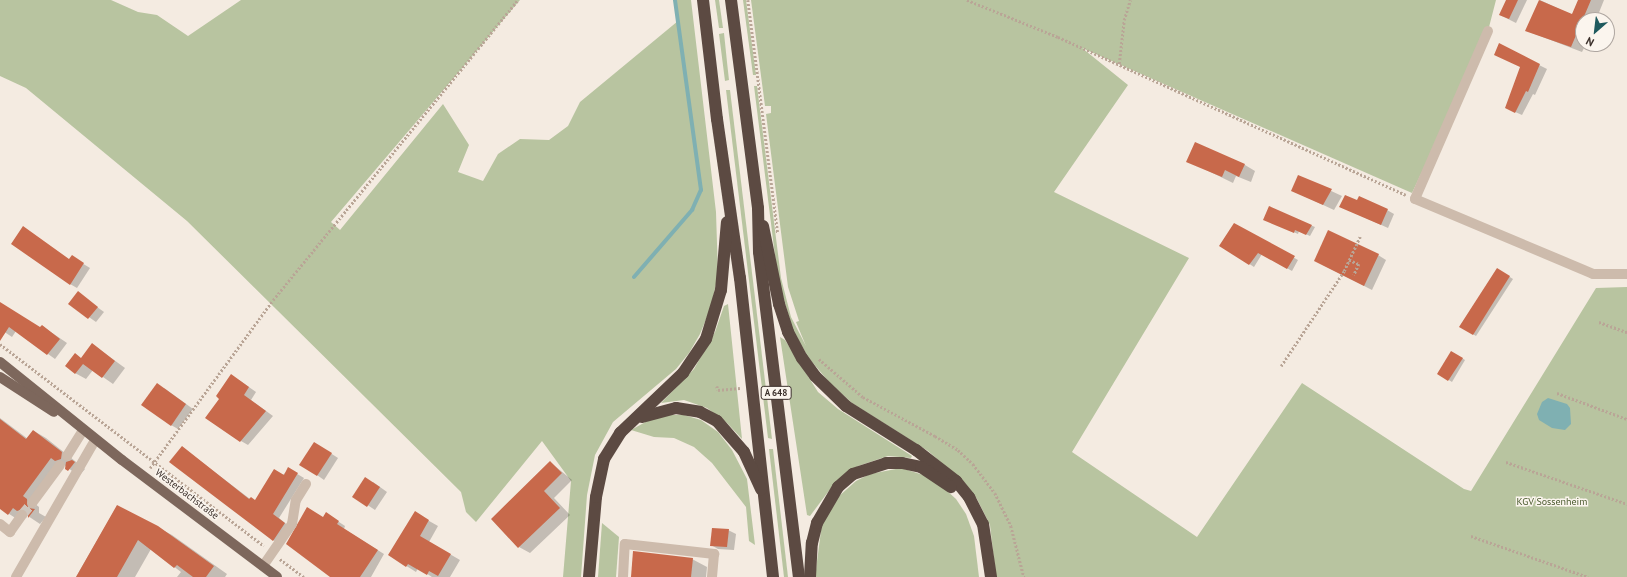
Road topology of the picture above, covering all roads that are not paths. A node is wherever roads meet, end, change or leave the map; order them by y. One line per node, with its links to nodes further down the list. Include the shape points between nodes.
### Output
1 (703, 0): 4 (highway, A 648)
2 (731, 0): 5 (highway, A 648)
3 (1488, 31): 6 (lane, via 1415,199 1594,274)
4 (729, 203): 9 (highway, via 721,290 706,339 683,373); 15 (highway, A 648)
5 (758, 208): 26 (highway, A 648, via 759,252); 29 (highway, via 770,251 779,304 788,332 802,358 824,387 846,406 916,450 956,480 970,497 983,524)
6 (1627, 274)
7 (0, 362): 10 (main road, Westerbachstraße)
8 (0, 377): 10 (main road, Westerbachstraße)
9 (637, 419): 15 (highway, via 676,408 700,412 717,421 744,452); 22 (highway, via 612,444 601,468)
10 (83, 430): 11 (main road, Westerbachstraße); 12 (lane)
11 (95, 440): 19 (main road, Westerbachstraße); 20 (lane)
12 (67, 456)
13 (60, 465): 16 (lane)
14 (306, 484): 19 (lane, via 296,500 292,524)
15 (766, 499): 25 (highway, A 648)
16 (32, 503)
17 (22, 515): 18 (lane, via 10,532)
18 (0, 524)
19 (263, 566): 21 (main road, Westerbachstraße)
20 (16, 577)
21 (277, 577)
22 (589, 577)
23 (623, 577): 24 (lane, via 625,544 714,554)
24 (712, 577)
25 (774, 577)
26 (799, 577)
27 (810, 577): 28 (highway, via 812,543 825,506 838,487 853,474 886,463 921,467 942,478 959,494 978,532)
28 (984, 577)
29 (991, 577)

